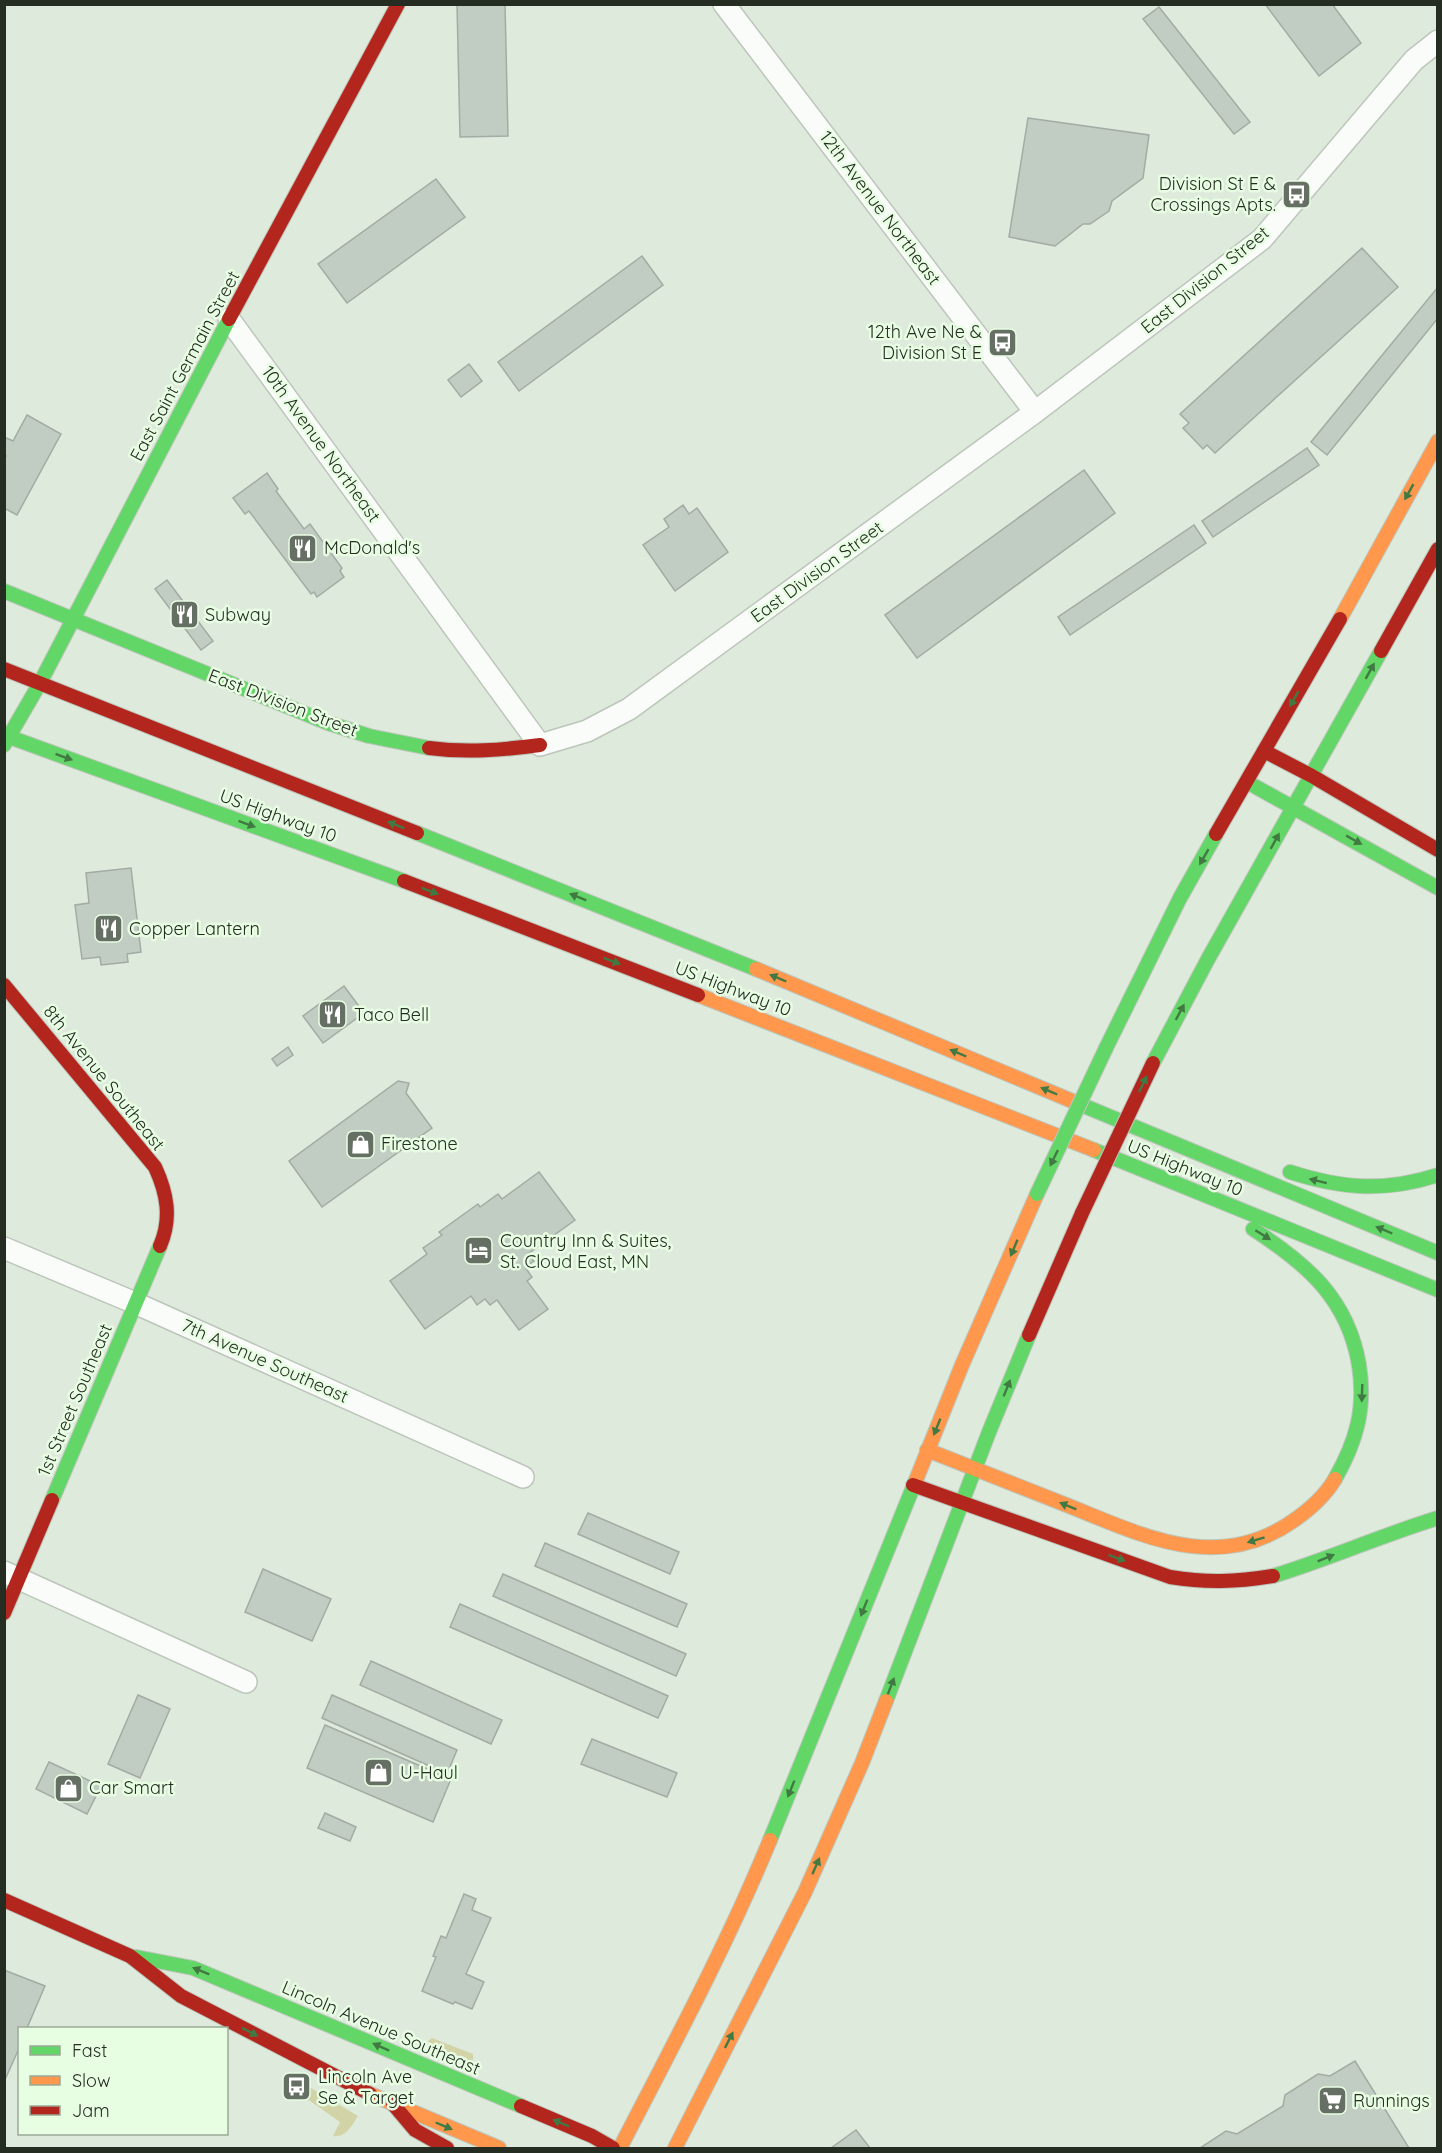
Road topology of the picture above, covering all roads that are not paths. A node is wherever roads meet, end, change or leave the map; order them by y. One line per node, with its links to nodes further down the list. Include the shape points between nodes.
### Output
1 (398, 4): 4 (main road, East Saint Germain Street)
2 (724, 4): 5 (street, 12th Avenue Northeast)
3 (1437, 41): 5 (street, East Division Street, via 1414,60 1262,239)
4 (229, 319): 9 (main road, East Saint Germain Street); 13 (street, 10th Avenue Northeast)
5 (1035, 412): 13 (street, East Division Street, via 629,709 587,731)
6 (1437, 441): 14 (main road, one-way to 14)
7 (1437, 549): 15 (main road, one-way to 7)
8 (4, 591): 9 (main road, East Division Street)
9 (73, 619): 11 (main road, East Saint Germain Street); 13 (main road, East Division Street, via 356,733 467,752)
10 (4, 669): 11 (main road, US Highway 10)
11 (40, 683): 12 (main road, East Saint Germain Street); 21 (main road, US Highway 10, one-way to 11, via 661,930)
12 (6, 739): 23 (main road, US Highway 10, one-way to 23, via 373,869)
13 (540, 745)
14 (1264, 751): 15 (main road); 16 (main road)
15 (1311, 776): 17 (main road); 18 (main road)
16 (1247, 782): 17 (main road); 31 (main road, one-way to 31, bridge, via 1180,898 1106,1048 1037,1194)
17 (1294, 807): 19 (main road, one-way to 19); 32 (main road, one-way to 17, bridge, via 1048,1287 1153,1063)
18 (1437, 850)
19 (1437, 888)
20 (4, 985): 26 (main road, 8th Avenue Southeast, via 154,1167)
21 (1111, 1116): 22 (main road); 28 (main road, US Highway 10, one-way to 21)
22 (1244, 1158)
23 (1137, 1168): 29 (main road, US Highway 10); 32 (main road, one-way to 32, via 1271,1241 1312,1276 1344,1316 1363,1383 1358,1429 1344,1467 1333,1485 1299,1519 1259,1540 1209,1548 1182,1546 1121,1527)
24 (1277, 1168): 25 (main road, one-way to 24, via 1417,1183 1367,1189 1312,1180)
25 (1437, 1175)
26 (168, 1198): 30 (main road, 1st Street Southeast, via 164,1236)
27 (4, 1248): 30 (street, 7th Avenue Southeast)
28 (1437, 1253)
29 (1437, 1290)
30 (135, 1303): 33 (street, 7th Avenue Southeast); 37 (main road, 1st Street Southeast)
31 (927, 1450): 32 (main road); 34 (main road)
32 (975, 1469): 35 (main road)
33 (523, 1477)
34 (913, 1485): 35 (main road); 48 (main road, one-way to 48, via 758,1872)
35 (963, 1502): 36 (main road, one-way to 36, via 1170,1577 1204,1582 1272,1576); 42 (main road, one-way to 35, via 805,1892 862,1763)
36 (1437, 1518)
37 (11, 1575): 38 (main road, 1st Street Southeast); 39 (street)
38 (4, 1612)
39 (246, 1682)
40 (4, 1900): 41 (main road, Lincoln Avenue Southeast)
41 (130, 1956): 43 (main road, Lincoln Avenue Southeast, one-way to 43, via 181,1996); 47 (main road, Lincoln Avenue Southeast, one-way to 41, via 194,1968)
42 (714, 2069): 44 (main road); 49 (main road)
43 (393, 2104): 45 (main road, via 415,2130); 46 (main road, Lincoln Avenue Southeast, one-way to 46)
44 (699, 2128)
45 (447, 2148)
46 (499, 2148)
47 (613, 2148)
48 (620, 2148)
49 (675, 2148)

